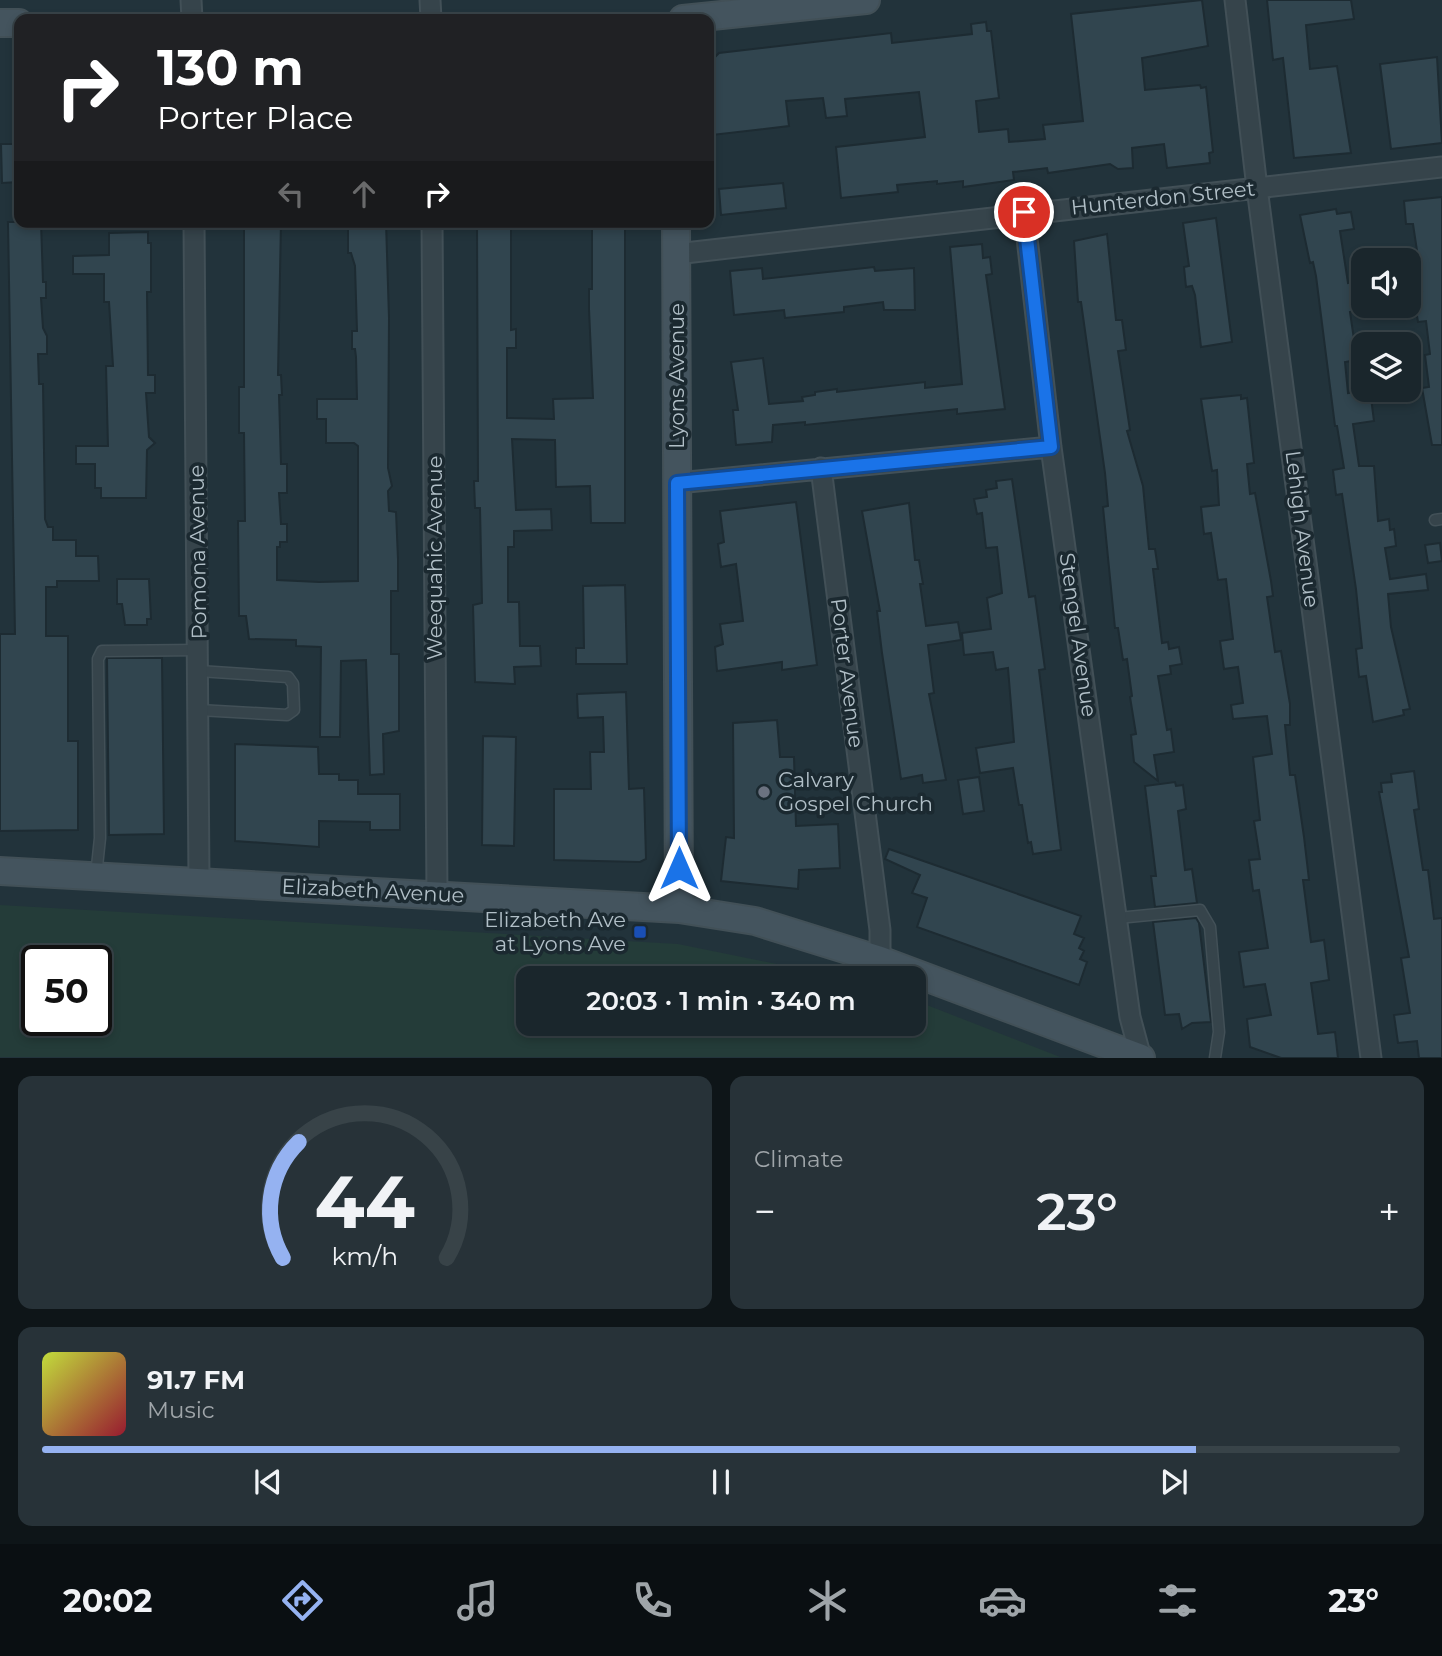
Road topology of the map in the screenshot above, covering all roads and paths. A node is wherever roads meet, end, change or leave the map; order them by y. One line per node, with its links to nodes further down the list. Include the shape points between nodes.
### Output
1 (866, 0): 3 (main road)
2 (1235, 0): 5 (street, Lehigh Avenue)
3 (714, 16)
4 (1442, 167): 5 (street, Hunterdon Street)
5 (1257, 188): 6 (street, Hunterdon Street); 26 (street, Lehigh Avenue)
6 (1024, 212): 10 (street, Hunterdon Street); 11 (street, Stengel Avenue)
7 (194, 228): 14 (street, Pomona Avenue)
8 (432, 228): 20 (street, Weequahic Avenue)
9 (676, 228): 10 (main road, Lyons Avenue)
10 (676, 254): 13 (main road, Lyons Avenue)
11 (1051, 447): 12 (street); 22 (street, Stengel Avenue)
12 (821, 468): 13 (street); 23 (street, Porter Avenue, via 880,930)
13 (677, 483): 21 (main road, Lyons Avenue)
14 (199, 650): 15 (street, Pomona Avenue); 18 (lane, via 102,651 98,659 100,838)
15 (199, 671): 16 (street, Pomona Avenue); 16 (lane, via 288,677 294,697 294,709 287,715)
16 (199, 710): 19 (street, Pomona Avenue)
17 (0, 871): 18 (main road, Elizabeth Avenue)
18 (96, 877): 19 (main road, Elizabeth Avenue)
19 (199, 881): 20 (main road, Elizabeth Avenue)
20 (437, 894): 21 (main road, Elizabeth Avenue)
21 (679, 909): 23 (main road, Elizabeth Avenue, via 755,921)
22 (1118, 918): 24 (street, Stengel Avenue, via 1130,1017); 25 (lane, via 1200,910 1210,927 1219,1032)
23 (880, 961): 24 (main road, Elizabeth Avenue)
24 (1141, 1058)
25 (1215, 1058)
26 (1371, 1058)

